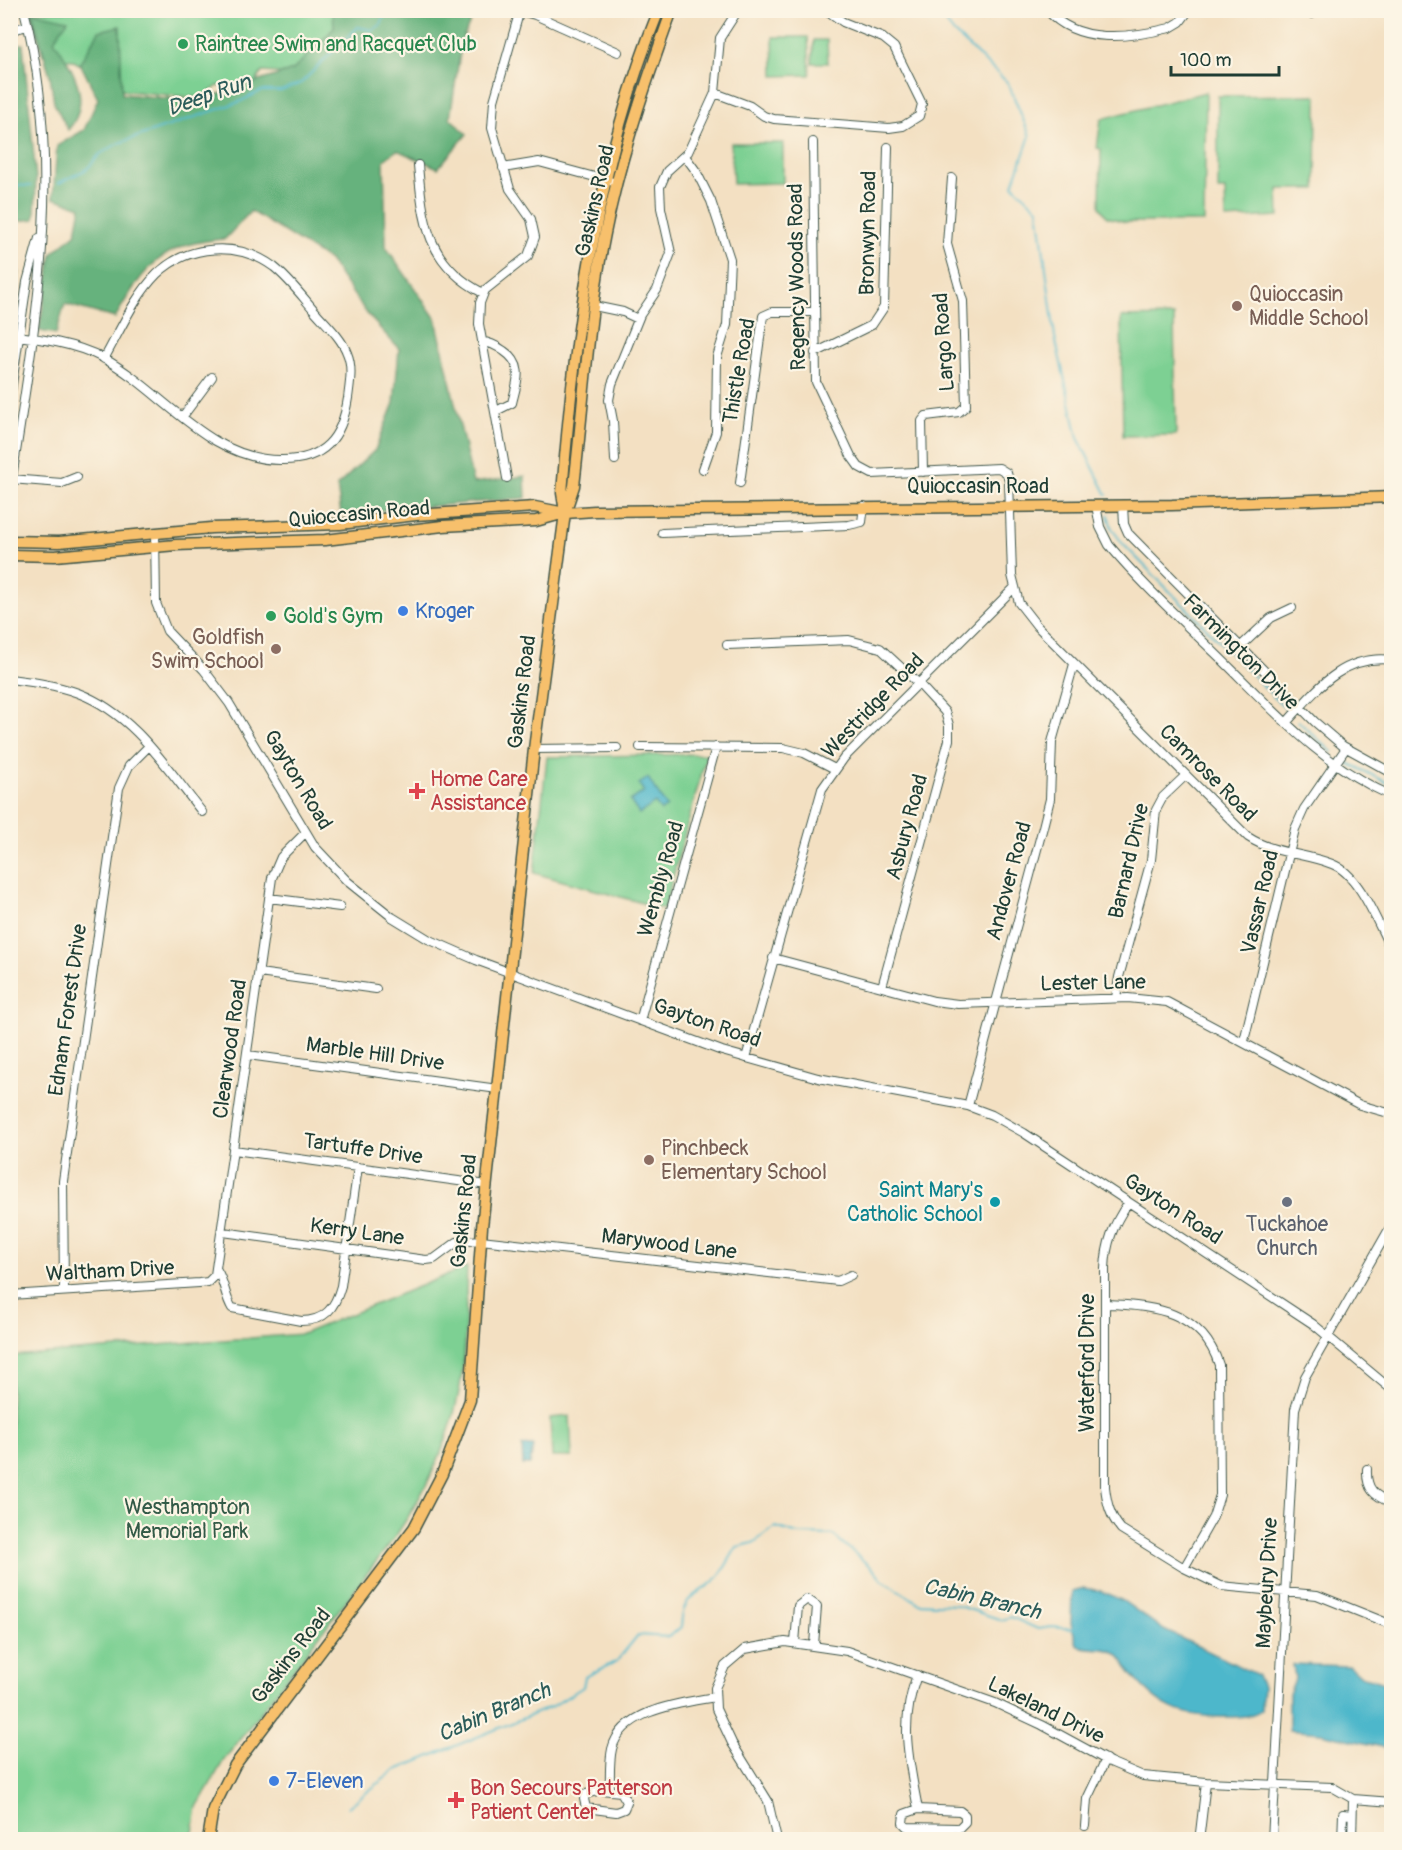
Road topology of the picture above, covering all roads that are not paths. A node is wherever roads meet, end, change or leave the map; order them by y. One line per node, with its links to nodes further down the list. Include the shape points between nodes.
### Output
1 (24, 10): 9 (street)
2 (659, 10): 19 (main road, Gaskins Road, via 630,91)
3 (672, 10): 20 (main road, Gaskins Road)
4 (738, 10): 12 (street, via 720,38)
5 (826, 10): 12 (street, via 894,47 922,104 919,116 903,126 889,128 774,119)
6 (1047, 10): 7 (street, via 1066,28 1096,36 1170,28)
7 (1189, 10)
8 (520, 11): 11 (street); 17 (street, via 492,114 495,144)
9 (28, 26): 10 (street); 21 (street, via 44,128)
10 (10, 30)
11 (618, 52)
12 (715, 93): 15 (street)
13 (813, 142): 24 (street, Regency Woods Road)
14 (888, 147): 29 (street, Bronwyn Road, via 884,307 872,325)
15 (685, 156): 25 (street, via 667,171 660,187 671,253 657,290); 36 (street, via 711,201 730,259 727,325 717,357 716,432)
16 (418, 165): 22 (street, via 422,218 434,246 462,281)
17 (503, 168): 19 (street, via 539,162); 22 (street, via 510,189 535,228 535,243 523,261)
18 (952, 178): 37 (street, Largo Road, via 947,244 963,301 966,406 958,412 926,416 922,421)
19 (605, 180): 20 (street); 48 (main road, Gaskins Road, via 579,320 562,493)
20 (617, 183): 23 (main road, Gaskins Road)
21 (43, 223): 26 (street); 27 (street, via 41,282)
22 (483, 293): 28 (street, via 478,324)
23 (594, 306): 25 (street); 48 (main road, Gaskins Road, via 574,486)
24 (814, 312): 29 (street, Regency Woods Road); 41 (street, Thistle Road, via 764,315)
25 (638, 319): 35 (street, via 609,400)
26 (15, 336): 27 (street); 32 (street)
27 (33, 339): 30 (street, via 72,346); 40 (street)
28 (482, 342): 33 (street); 33 (street, via 508,354 519,372 512,403)
29 (815, 353): 37 (street, Regency Woods Road, via 817,387 859,467 873,474)
30 (104, 359): 34 (street); 34 (street, via 144,288 157,274 182,257 211,249 241,252 273,267 336,335 348,355 351,374 342,426 328,446 306,458 268,460 238,453)
31 (212, 377): 34 (street)
32 (10, 398)
33 (496, 411): 39 (street)
34 (183, 416)
35 (615, 460)
36 (703, 469)
37 (923, 472): 47 (street, Regency Woods Road, via 1002,469 1009,476)
38 (77, 477): 40 (street, via 62,483)
39 (507, 478)
40 (11, 479): 42 (street)
41 (740, 483)
42 (10, 491)
43 (1392, 497): 45 (main road, Quioccasin Road)
44 (1096, 505): 45 (main road, Quioccasin Road); 47 (main road, Quioccasin Road); 63 (street, Farmington Drive, via 1105,537 1117,554)
45 (1123, 505): 57 (street, Farmington Drive, via 1128,533)
46 (864, 506): 47 (main road, Quioccasin Road); 48 (main road, Quioccasin Road); 50 (street, via 862,522 849,525)
47 (1009, 506): 54 (street)
48 (565, 513): 49 (main road, Quioccasin Road, via 535,507 340,524); 52 (main road, Quioccasin Road, via 536,521 433,527 325,540); 69 (main road, Gaskins Road)
49 (155, 532): 51 (main road, via 81,540); 52 (street, Gayton Road)
50 (662, 533)
51 (10, 541)
52 (155, 547): 53 (main road, via 55,556); 76 (street, Gayton Road, via 156,603 167,631 229,703)
53 (10, 555)
54 (1015, 587): 59 (street, Camrose Road, via 1019,603); 61 (street, Westridge Road)
55 (1292, 608): 57 (street, via 1271,618)
56 (727, 645): 61 (street, Asbury Road, via 866,642 893,658)
57 (1240, 647): 62 (street, Farmington Drive)
58 (1392, 660): 62 (street, via 1369,659 1349,665 1326,680)
59 (1074, 664): 73 (street, Camrose Road); 87 (street, Andover Road, via 1052,742 1050,799)
60 (10, 679): 64 (street, via 48,685 94,700 136,730)
61 (919, 684): 71 (street, Westridge Road); 84 (street, Asbury Road, via 945,712 950,740)
62 (1300, 708): 63 (street); 68 (street, Farmington Drive)
63 (1286, 723): 70 (street, Farmington Drive)
64 (149, 746): 75 (street); 106 (street, Ednam Forest Drive, via 129,766 117,800 65,1158)
65 (640, 747): 66 (street)
66 (716, 747): 71 (street, via 783,748 804,753); 88 (street, Wembly Road)
67 (618, 748): 69 (street)
68 (1346, 748): 70 (street, Vassar Road); 72 (street, Farmington Drive)
69 (534, 749): 82 (main road, Gaskins Road)
70 (1334, 766): 74 (street, Farmington Drive); 77 (street, Vassar Road, via 1301,815)
71 (835, 769): 81 (street, Westridge Road, via 816,805)
72 (1392, 773)
73 (1185, 776): 77 (street, Camrose Road, via 1248,837 1265,847); 86 (street, Barnard Drive, via 1163,797 1156,810 1151,860)
74 (1392, 796)
75 (201, 812)
76 (304, 833): 78 (street, Clearwood Road, via 279,862); 82 (street, Gayton Road, via 347,881 392,917 439,944)
77 (1290, 853): 80 (street, Camrose Road, via 1334,864 1348,873); 89 (street, Vassar Road)
78 (269, 898): 79 (street); 83 (street, Clearwood Road)
79 (340, 907)
80 (1392, 951)
81 (773, 958): 84 (street, Lester Lane); 91 (street, Westridge Road)
82 (510, 972): 88 (street, Gayton Road); 92 (main road, Gaskins Road)
83 (259, 973): 85 (street); 90 (street, Clearwood Road)
84 (882, 987): 87 (street, Lester Lane, via 946,1003)
85 (376, 989)
86 (1116, 998): 87 (street, Lester Lane); 89 (street, Lester Lane, via 1167,1002)
87 (994, 1003): 93 (street, Andover Road)
88 (640, 1021): 91 (street, Gayton Road)
89 (1244, 1041): 94 (street, Lester Lane, via 1360,1105)
90 (248, 1055): 92 (street, Marble Hill Drive); 95 (street, Clearwood Road)
91 (746, 1058): 93 (street, Gayton Road, via 821,1079)
92 (498, 1089): 97 (main road, Gaskins Road)
93 (968, 1106): 98 (street, Gayton Road, via 1024,1132)
94 (1392, 1114)
95 (234, 1150): 96 (street, Tartuffe Drive); 100 (street, Clearwood Road)
96 (358, 1167): 97 (street, Tartuffe Drive); 102 (street)
97 (486, 1185): 101 (main road, Gaskins Road)
98 (1128, 1203): 108 (street, Waterford Drive, via 1107,1242); 109 (street, Gayton Road)
99 (1392, 1224): 109 (street)
100 (223, 1232): 102 (street, Kerry Lane); 103 (street, Clearwood Road)
101 (481, 1240): 102 (street, Kerry Lane, via 457,1242 430,1260); 104 (street, Marywood Lane, via 838,1281); 130 (main road, Gaskins Road, via 470,1400 442,1474 414,1528 235,1765 213,1809)
102 (346, 1249): 103 (street, via 336,1304 311,1321 232,1308)
103 (217, 1270): 105 (street, Clearwood Road)
104 (851, 1275)
105 (211, 1280): 106 (street, Waltham Drive)
106 (64, 1292): 107 (street, Waltham Drive)
107 (10, 1295)
108 (1105, 1304): 113 (street, Waterford Drive, via 1107,1505 1118,1525); 113 (street, via 1165,1310 1201,1334 1219,1365 1220,1495 1213,1517)
109 (1328, 1336): 110 (street, Gayton Road); 114 (street, Maybeury Drive, via 1305,1377 1295,1409)
110 (1392, 1390)
111 (1367, 1469): 112 (street, via 1366,1483 1371,1491)
112 (1392, 1503)
113 (1184, 1568): 114 (street, via 1227,1588)
114 (1285, 1593): 115 (street, via 1317,1595); 122 (street, Maybeury Drive)
115 (1391, 1622)
116 (795, 1643): 117 (street, Lakeland Drive); 117 (street, via 798,1606 807,1599 817,1608); 119 (street, Lakeland Drive, via 758,1644 732,1658 719,1676)
117 (814, 1645): 118 (street, Lakeland Drive, via 847,1651)
118 (917, 1675): 120 (street, Lakeland Drive, via 1010,1709); 126 (street, via 906,1710 905,1731)
119 (715, 1697): 123 (street, via 663,1709 629,1724 613,1748); 131 (street, via 716,1709 732,1743 768,1801)
120 (1106, 1759): 121 (street, Lakeland Drive, via 1143,1776); 128 (street, via 1087,1798)
121 (1206, 1782): 122 (street, Lakeland Drive); 129 (street)
122 (1275, 1785): 124 (street, Lakeland Drive, via 1332,1787); 132 (street, Maybeury Drive)
123 (610, 1791): 123 (street, via 624,1795 627,1802 622,1810 594,1811 585,1806 584,1799 592,1791)
124 (1353, 1799): 125 (street, Lakeland Drive); 127 (street)
125 (1392, 1802)
126 (918, 1809): 126 (street, via 904,1814 903,1823 908,1827 959,1828 965,1822 960,1811)
127 (1352, 1815): 133 (street, via 1343,1814); 134 (street)
128 (1085, 1826)
129 (1200, 1833)
130 (208, 1839)
131 (777, 1839)
132 (1272, 1839)
133 (1342, 1839)
134 (1352, 1839)

